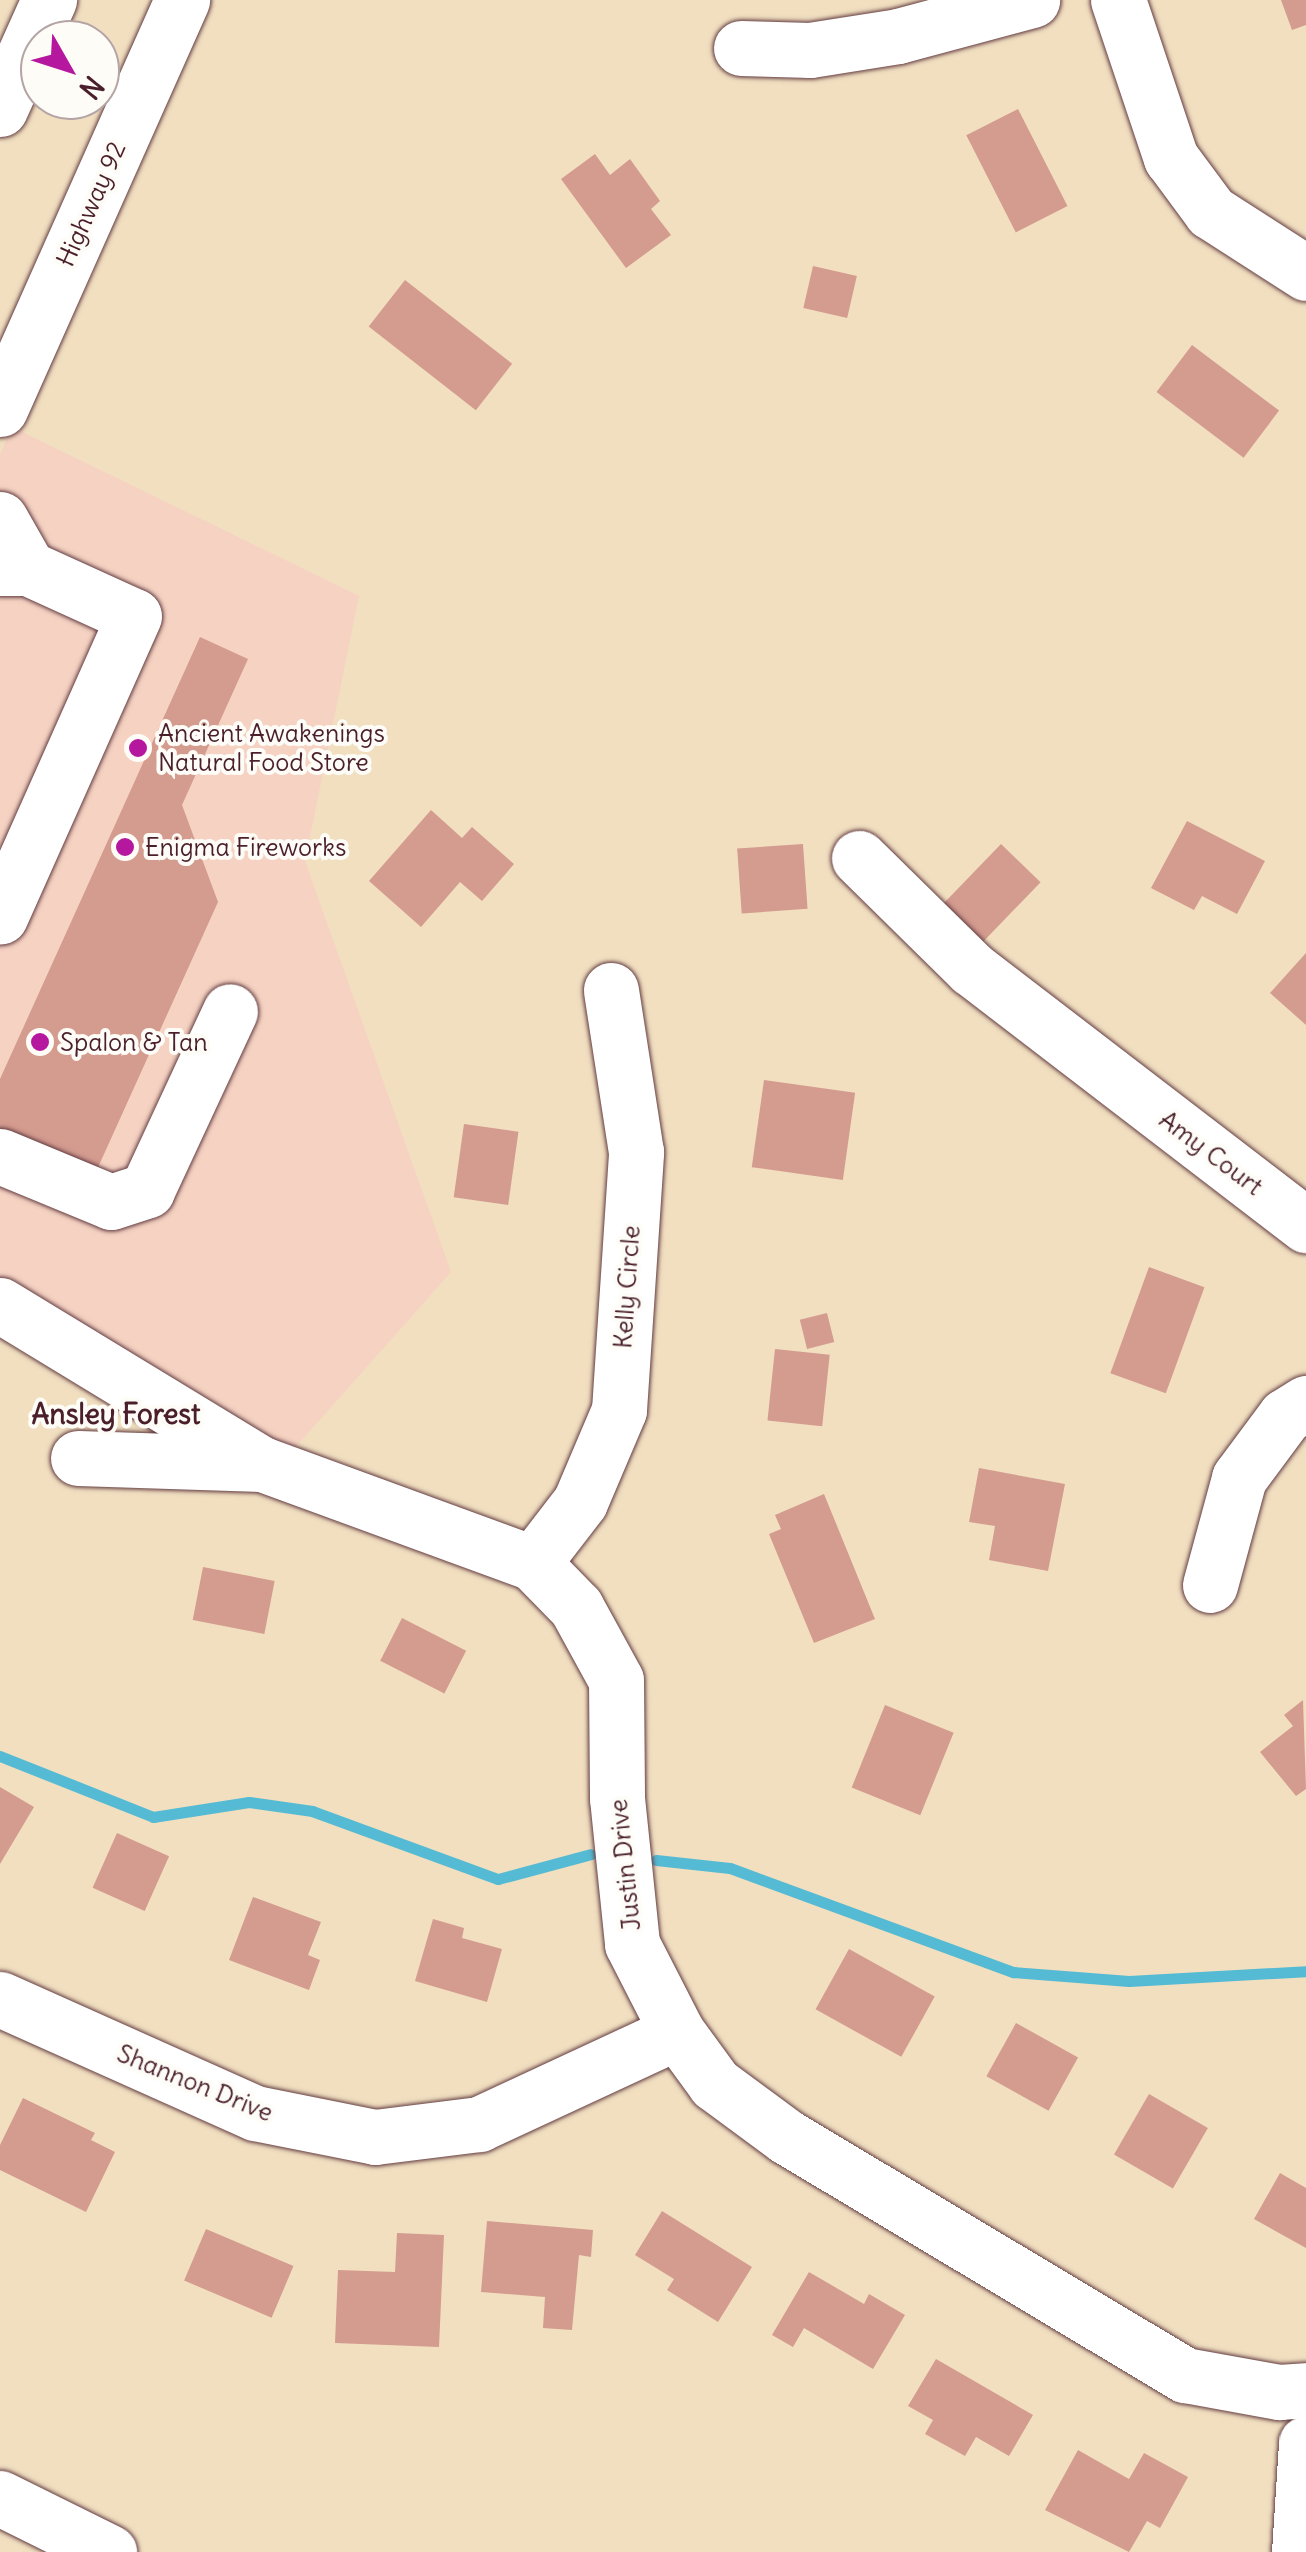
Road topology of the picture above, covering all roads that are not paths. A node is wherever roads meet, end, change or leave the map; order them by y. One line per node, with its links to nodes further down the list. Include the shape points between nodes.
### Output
1 (49, 0): 6 (street)
2 (182, 0): 8 (street, Highway 92)
3 (1032, 0): 5 (street, via 898,36 810,50)
4 (1118, 0): 7 (street, via 1172,158 1211,212)
5 (741, 48)
6 (0, 110)
7 (1306, 273)
8 (0, 409)
9 (0, 519): 10 (street)
10 (14, 568): 12 (street, via 134,616)
11 (859, 858): 16 (street, Amy Court, via 972,969)
12 (0, 918)
13 (610, 990): 21 (street, Kelly Circle, via 636,1152 619,1410 580,1502)
14 (230, 1011): 15 (street, via 147,1190 111,1202)
15 (0, 1156)
16 (1306, 1225)
17 (0, 1306): 20 (street, Justin Drive)
18 (1306, 1403): 22 (street, via 1284,1416 1239,1478)
19 (78, 1458): 20 (street, Justin Drive)
20 (262, 1464): 21 (street, Justin Drive)
21 (533, 1563): 24 (street, Justin Drive, via 576,1607 616,1680 617,1798 632,1944)
22 (1210, 1586)
23 (0, 1999): 24 (street, Shannon Drive, via 255,2113 375,2137 479,2124)
24 (677, 2032): 25 (street, Justin Drive, via 716,2084 787,2138 1185,2375 1278,2392)
25 (1306, 2390)
26 (1306, 2442): 29 (street)
27 (7, 2518): 28 (street)
28 (109, 2552)
29 (1299, 2552)

